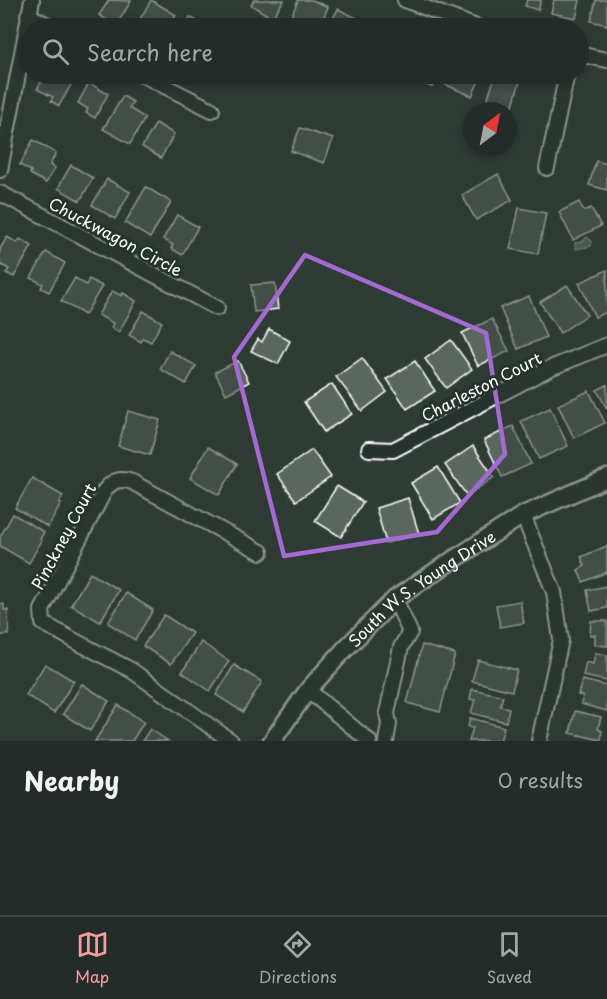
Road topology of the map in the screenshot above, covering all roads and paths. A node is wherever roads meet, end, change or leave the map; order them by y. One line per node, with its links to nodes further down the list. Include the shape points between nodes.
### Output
1 (32, 0): 3 (street)
2 (405, 0): 6 (street)
3 (28, 15): 4 (street); 5 (street)
4 (27, 18)
5 (34, 18)
6 (453, 18)
7 (589, 56): 8 (street)
8 (607, 60)
9 (18, 70): 14 (street)
10 (161, 84): 12 (street)
11 (565, 84): 13 (street)
12 (212, 110)
13 (547, 168)
14 (0, 170)
15 (0, 193): 16 (street, Chuckwagon Circle)
16 (218, 308)
17 (607, 345): 18 (street, Charleston Court, via 548,369 393,450)
18 (369, 449)
19 (607, 478): 20 (main road, South W.S. Young Drive)
20 (523, 515): 22 (main road, South W.S. Young Drive); 28 (street, via 554,592 561,640)
21 (261, 552): 24 (street, Pinckney Court, via 132,482 118,480 105,490 42,610 44,623 131,670)
22 (395, 599): 23 (main road, South W.S. Young Drive); 27 (street, via 410,632 401,647 387,713)
23 (308, 690): 25 (main road, South W.S. Young Drive); 26 (street)
24 (231, 741)
25 (272, 741)
26 (369, 741)
27 (386, 741)
28 (539, 741)

